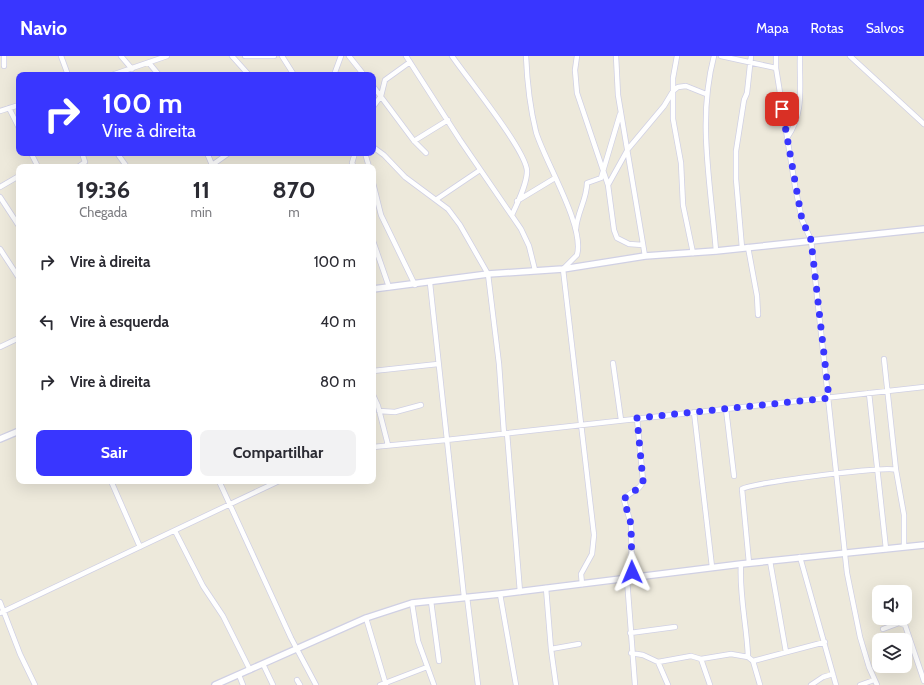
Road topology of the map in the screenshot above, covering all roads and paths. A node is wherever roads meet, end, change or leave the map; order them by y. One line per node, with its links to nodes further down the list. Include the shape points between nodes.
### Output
1 (4, 56): 28 (street)
2 (61, 56): 31 (street)
3 (121, 56): 30 (street)
4 (167, 56): 27 (street)
5 (232, 56): 34 (street)
6 (245, 56): 7 (street)
7 (258, 56): 8 (street)
8 (274, 56)
9 (282, 56): 25 (street)
10 (286, 56): 25 (street)
11 (341, 56): 36 (street)
12 (349, 56): 37 (street)
13 (406, 56): 26 (street)
14 (454, 56): 69 (street, via 525,163 527,175)
15 (526, 56): 63 (street, via 535,126)
16 (577, 56): 61 (street, via 575,70 578,93)
17 (616, 56): 46 (street)
18 (677, 56): 39 (street)
19 (714, 56): 40 (street)
20 (720, 56): 24 (street)
21 (776, 56): 29 (street)
22 (800, 56): 50 (street, via 800,108 796,124)
23 (850, 56): 49 (street)
24 (750, 58): 29 (street); 76 (street, via 747,93 736,151 736,179)
25 (285, 62): 35 (street)
26 (410, 62): 41 (street, via 385,80); 47 (street)
27 (149, 63): 30 (street); 33 (street)
28 (4, 66)
29 (776, 68): 50 (street)
30 (132, 69): 32 (street)
31 (67, 72)
32 (122, 72)
33 (156, 72)
34 (246, 72)
35 (292, 72)
36 (335, 72)
37 (362, 72)
38 (376, 90): 41 (street)
39 (673, 91): 40 (street, via 686,86); 53 (street, via 664,106); 80 (street, via 673,119 681,162 683,205)
40 (706, 94): 79 (street, via 705,125)
41 (381, 96): 42 (street); 51 (street)
42 (376, 103)
43 (16, 106): 44 (street)
44 (9, 108): 45 (street); 48 (street)
45 (0, 111)
46 (621, 111): 53 (street); 61 (street)
47 (448, 120): 51 (street); 60 (street)
48 (16, 122)
49 (924, 124)
50 (787, 138): 74 (street, via 802,220)
51 (414, 141): 54 (street)
52 (376, 149): 68 (street, via 405,177)
53 (628, 149): 64 (street); 75 (street)
54 (426, 153)
55 (83, 156): 57 (street)
56 (225, 156): 59 (street)
57 (85, 162): 58 (street)
58 (82, 164)
59 (215, 164)
60 (480, 170): 68 (street); 70 (street)
61 (604, 173): 64 (street); 73 (street, via 599,180 587,183 587,196 579,213)
62 (16, 178): 65 (street)
63 (555, 178): 69 (street); 73 (street, via 568,206)
64 (608, 185): 75 (street, via 617,238 630,244)
65 (0, 187)
66 (0, 196): 71 (street)
67 (376, 197): 87 (street, via 380,215)
68 (437, 199): 85 (street, via 448,208 460,225)
69 (517, 201): 70 (street)
70 (512, 214): 83 (street, via 529,246)
71 (16, 216)
72 (924, 229): 74 (street)
73 (576, 235): 82 (street, via 576,255)
74 (811, 240): 76 (street); 100 (street)
75 (643, 245): 81 (street)
76 (745, 248): 79 (street); 90 (street, via 757,296)
77 (0, 249): 84 (street)
78 (376, 250): 88 (street)
79 (716, 251): 80 (street)
80 (693, 253): 81 (street)
81 (645, 256): 82 (street)
82 (562, 269): 83 (street); 108 (street)
83 (535, 270): 85 (street)
84 (16, 273)
85 (488, 274): 86 (street); 110 (street)
86 (430, 283): 87 (street); 95 (street)
87 (415, 284): 88 (street)
88 (389, 287): 89 (street)
89 (376, 289)
90 (758, 315)
91 (16, 339): 92 (street)
92 (0, 347)
93 (884, 359): 98 (street)
94 (613, 363): 107 (street)
95 (438, 364): 96 (street); 112 (street)
96 (376, 371)
97 (924, 387): 98 (street)
98 (889, 391): 99 (street); 116 (street)
99 (869, 393): 100 (street); 115 (street)
100 (829, 398): 103 (street); 117 (street)
101 (376, 404): 104 (street)
102 (420, 405): 104 (street, via 395,412)
103 (726, 409): 105 (street); 118 (street)
104 (379, 411): 114 (street)
105 (694, 412): 106 (street); 133 (street)
106 (637, 418): 107 (street); 134 (street, via 643,481 639,489 626,496 624,500 631,524)
107 (621, 420): 108 (street)
108 (581, 425): 110 (street); 135 (street, via 594,535 592,554 581,574)
109 (16, 432): 111 (street)
110 (506, 433): 112 (street); 137 (street)
111 (0, 439)
112 (446, 440): 114 (street); 139 (street)
113 (376, 446): 114 (street)
114 (388, 446)
115 (878, 468): 116 (street); 117 (street); 127 (street)
116 (896, 470): 125 (street, via 904,515)
117 (837, 473): 128 (street); 131 (street, via 742,489)
118 (734, 476)
119 (112, 484): 126 (street)
120 (220, 484): 122 (street)
121 (273, 484): 122 (street)
122 (230, 505): 123 (street); 150 (street)
123 (175, 531): 126 (street); 161 (street, via 202,586 223,616)
124 (924, 545): 125 (street)
125 (904, 546): 127 (street)
126 (140, 547): 143 (street)
127 (886, 549): 128 (street)
128 (844, 553): 129 (street); 165 (street, via 860,637)
129 (800, 557): 130 (street); 148 (street)
130 (770, 560): 131 (street); 152 (street)
131 (749, 563): 132 (street)
132 (741, 564): 133 (street); 154 (street)
133 (712, 567): 134 (street)
134 (629, 578): 135 (street); 147 (street)
135 (582, 584): 136 (street)
136 (546, 588): 137 (street); 151 (street)
137 (520, 592): 138 (street)
138 (500, 594): 139 (street); 176 (street)
139 (465, 597): 140 (street); 175 (street)
140 (431, 601): 142 (street); 157 (street)
141 (0, 602): 143 (street)
142 (412, 603): 144 (street); 160 (street, via 418,641)
143 (2, 612): 168 (street)
144 (366, 618): 150 (street); 167 (street)
145 (675, 627): 147 (street)
146 (883, 629): 166 (street, via 899,623 906,625)
147 (630, 633): 153 (street)
148 (825, 642): 152 (street); 162 (street)
149 (579, 644): 151 (street)
150 (296, 648): 159 (street); 173 (street)
151 (551, 649): 177 (street)
152 (786, 652): 156 (street)
153 (631, 653): 158 (street); 178 (street)
154 (748, 657): 155 (street, via 731,654); 156 (street)
155 (701, 659): 158 (street, via 691,656); 180 (street)
156 (754, 660): 181 (street)
157 (439, 661)
158 (658, 662): 179 (street)
159 (263, 664): 161 (street); 171 (street)
160 (427, 667): 167 (street); 174 (street)
161 (250, 670): 163 (street)
162 (833, 674): 182 (street); 183 (street)
163 (239, 675): 169 (street); 170 (street)
164 (297, 680): 172 (street)
165 (874, 680): 184 (street); 185 (street)
166 (924, 681)
167 (384, 684)
168 (35, 685)
169 (215, 685)
170 (243, 685)
171 (273, 685)
172 (300, 685)
173 (316, 685)
174 (434, 685)
175 (478, 685)
176 (516, 685)
177 (556, 685)
178 (635, 685)
179 (668, 685)
180 (710, 685)
181 (760, 685)
182 (811, 685)
183 (836, 685)
184 (860, 685)
185 (877, 685)

